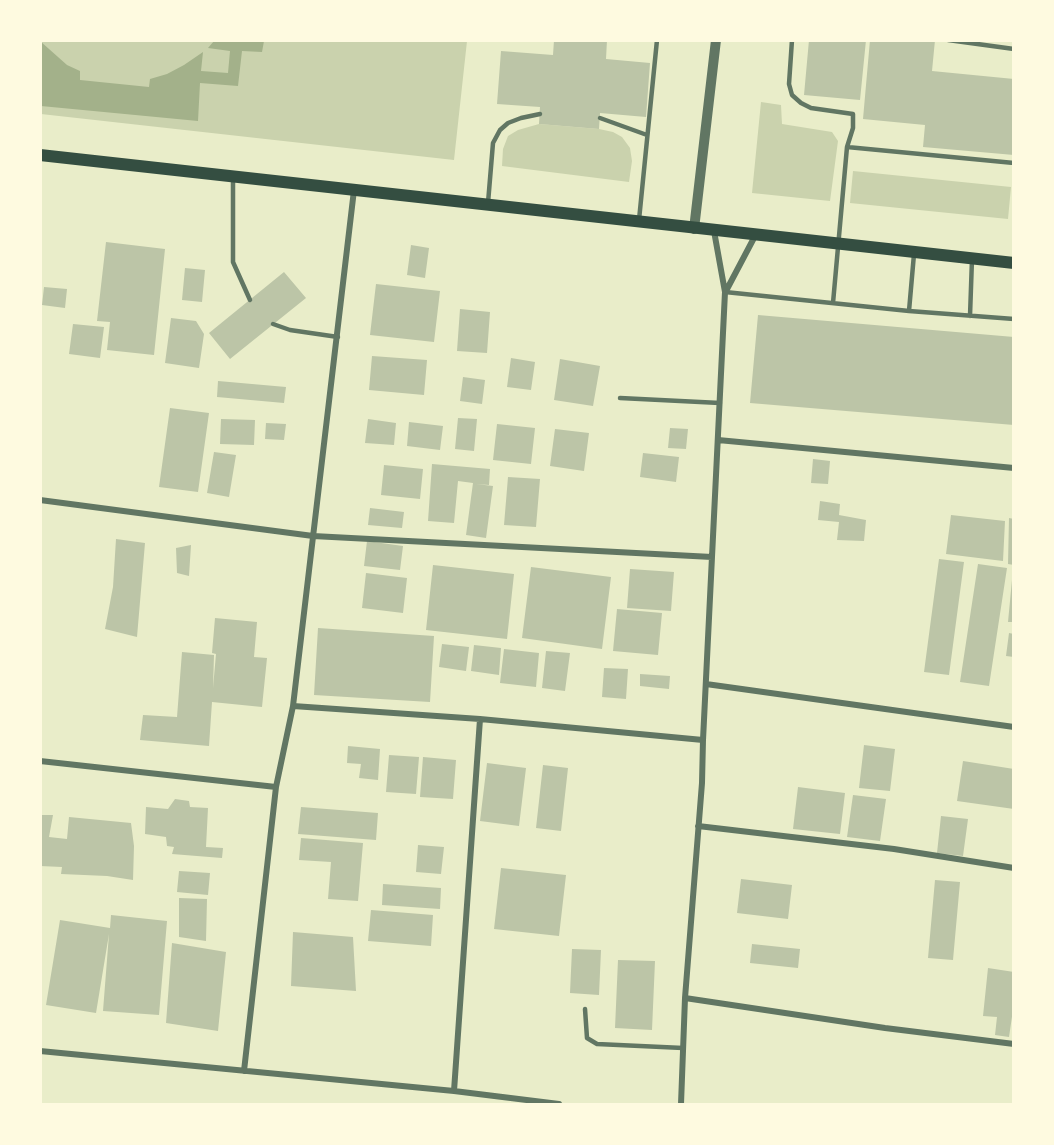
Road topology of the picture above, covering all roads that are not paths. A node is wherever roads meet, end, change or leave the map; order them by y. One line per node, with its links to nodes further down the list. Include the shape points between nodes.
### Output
1 (657, 40): 8 (lane)
2 (716, 40): 16 (street)
3 (792, 40): 9 (lane, via 792,95 811,108 853,114)
4 (948, 40): 5 (lane)
5 (1014, 49)
6 (540, 114): 14 (lane, via 508,123 500,130 493,143)
7 (600, 118): 8 (lane)
8 (647, 135): 15 (lane)
9 (847, 147): 11 (lane); 19 (lane)
10 (40, 155): 12 (main road)
11 (1014, 163)
12 (233, 178): 13 (main road); 24 (lane, via 233,262)
13 (354, 189): 14 (main road); 30 (street)
14 (488, 203): 15 (main road)
15 (639, 222): 16 (main road)
16 (694, 229): 17 (main road)
17 (714, 231): 18 (main road); 23 (street)
18 (755, 236): 19 (main road); 23 (street)
19 (838, 245): 20 (main road); 25 (lane)
20 (914, 253): 21 (main road); 26 (lane)
21 (972, 259): 22 (main road); 27 (lane)
22 (1014, 263)
23 (725, 292): 25 (lane); 32 (street)
24 (250, 300)
25 (833, 303): 26 (lane)
26 (909, 311): 27 (lane)
27 (970, 316): 28 (lane)
28 (1014, 319)
29 (273, 324): 30 (lane)
30 (338, 337): 36 (street)
31 (620, 398): 32 (lane)
32 (720, 403): 33 (street)
33 (718, 440): 34 (street); 37 (street)
34 (1014, 468)
35 (40, 500): 36 (street)
36 (313, 536): 37 (street); 39 (street)
37 (712, 557): 38 (street)
38 (706, 684): 41 (street); 42 (street)
39 (293, 706): 40 (street); 44 (street)
40 (480, 719): 42 (street); 53 (street)
41 (1014, 727)
42 (703, 740): 45 (street)
43 (40, 761): 44 (street)
44 (276, 788): 52 (street)
45 (698, 826): 46 (street, via 894,849); 47 (street)
46 (1014, 868)
47 (685, 998): 49 (street); 50 (street)
48 (585, 1009): 50 (lane, via 587,1038 597,1044)
49 (1014, 1044)
50 (683, 1048): 55 (street)
51 (40, 1051): 52 (street)
52 (244, 1071): 53 (street)
53 (454, 1090): 54 (street)
54 (559, 1104)
55 (681, 1104)

